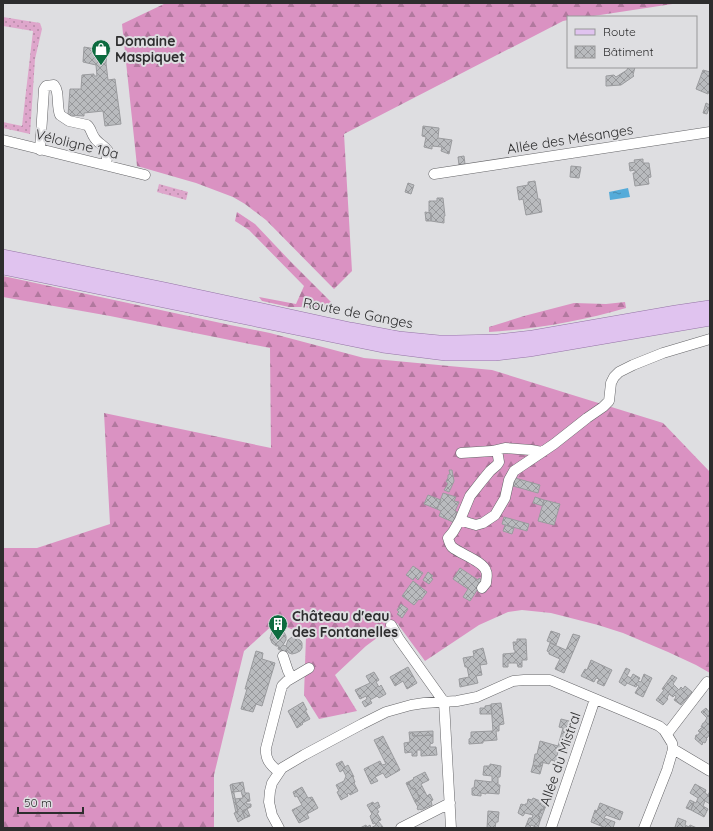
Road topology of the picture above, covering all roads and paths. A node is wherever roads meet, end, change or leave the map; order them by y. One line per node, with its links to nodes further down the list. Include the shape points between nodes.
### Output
1 (710, 132): 5 (street, Allée des Mésanges)
2 (3, 140): 3 (street, Véloligne 10a)
3 (40, 150): 4 (street, Véloligne 10a); 4 (street, via 44,89 46,86 54,85 58,91 60,115 69,121 90,127 94,138 108,151)
4 (106, 165): 6 (street, Véloligne 10a)
5 (434, 174)
6 (145, 175)
7 (3, 255): 9 (main road, Route de Ganges, via 384,336 439,342 498,341 533,337)
8 (3, 268): 10 (main road, Route de Ganges, via 383,346 446,354 495,354 529,350)
9 (710, 307)
10 (710, 319)
11 (710, 339): 13 (street, via 663,353 619,372 611,383 607,403)
12 (497, 450): 13 (street, via 505,448); 14 (street); 15 (street, via 499,462 470,496)
13 (542, 452): 15 (street, via 514,471 505,498 495,514 476,525)
14 (461, 453)
15 (460, 520): 16 (street, via 448,538 451,546 481,564 486,570 486,583)
16 (482, 588)
17 (391, 626): 23 (street)
18 (283, 656): 20 (street)
19 (309, 668): 20 (street)
20 (292, 678): 27 (street, via 282,686 265,754 267,760)
21 (707, 682): 24 (street)
22 (595, 700): 23 (street, via 550,680 524,680 513,681 477,696); 24 (street, via 659,726); 32 (street, Allée du Mistral)
23 (444, 702): 27 (street, via 411,705 386,712 304,755); 28 (street)
24 (667, 734): 25 (street)
25 (673, 749): 26 (street); 33 (street)
26 (710, 770)
27 (279, 772): 29 (street, via 270,791 272,815)
28 (450, 803): 30 (street); 31 (street)
29 (279, 828)
30 (401, 828)
31 (451, 828)
32 (552, 828)
33 (644, 828)

